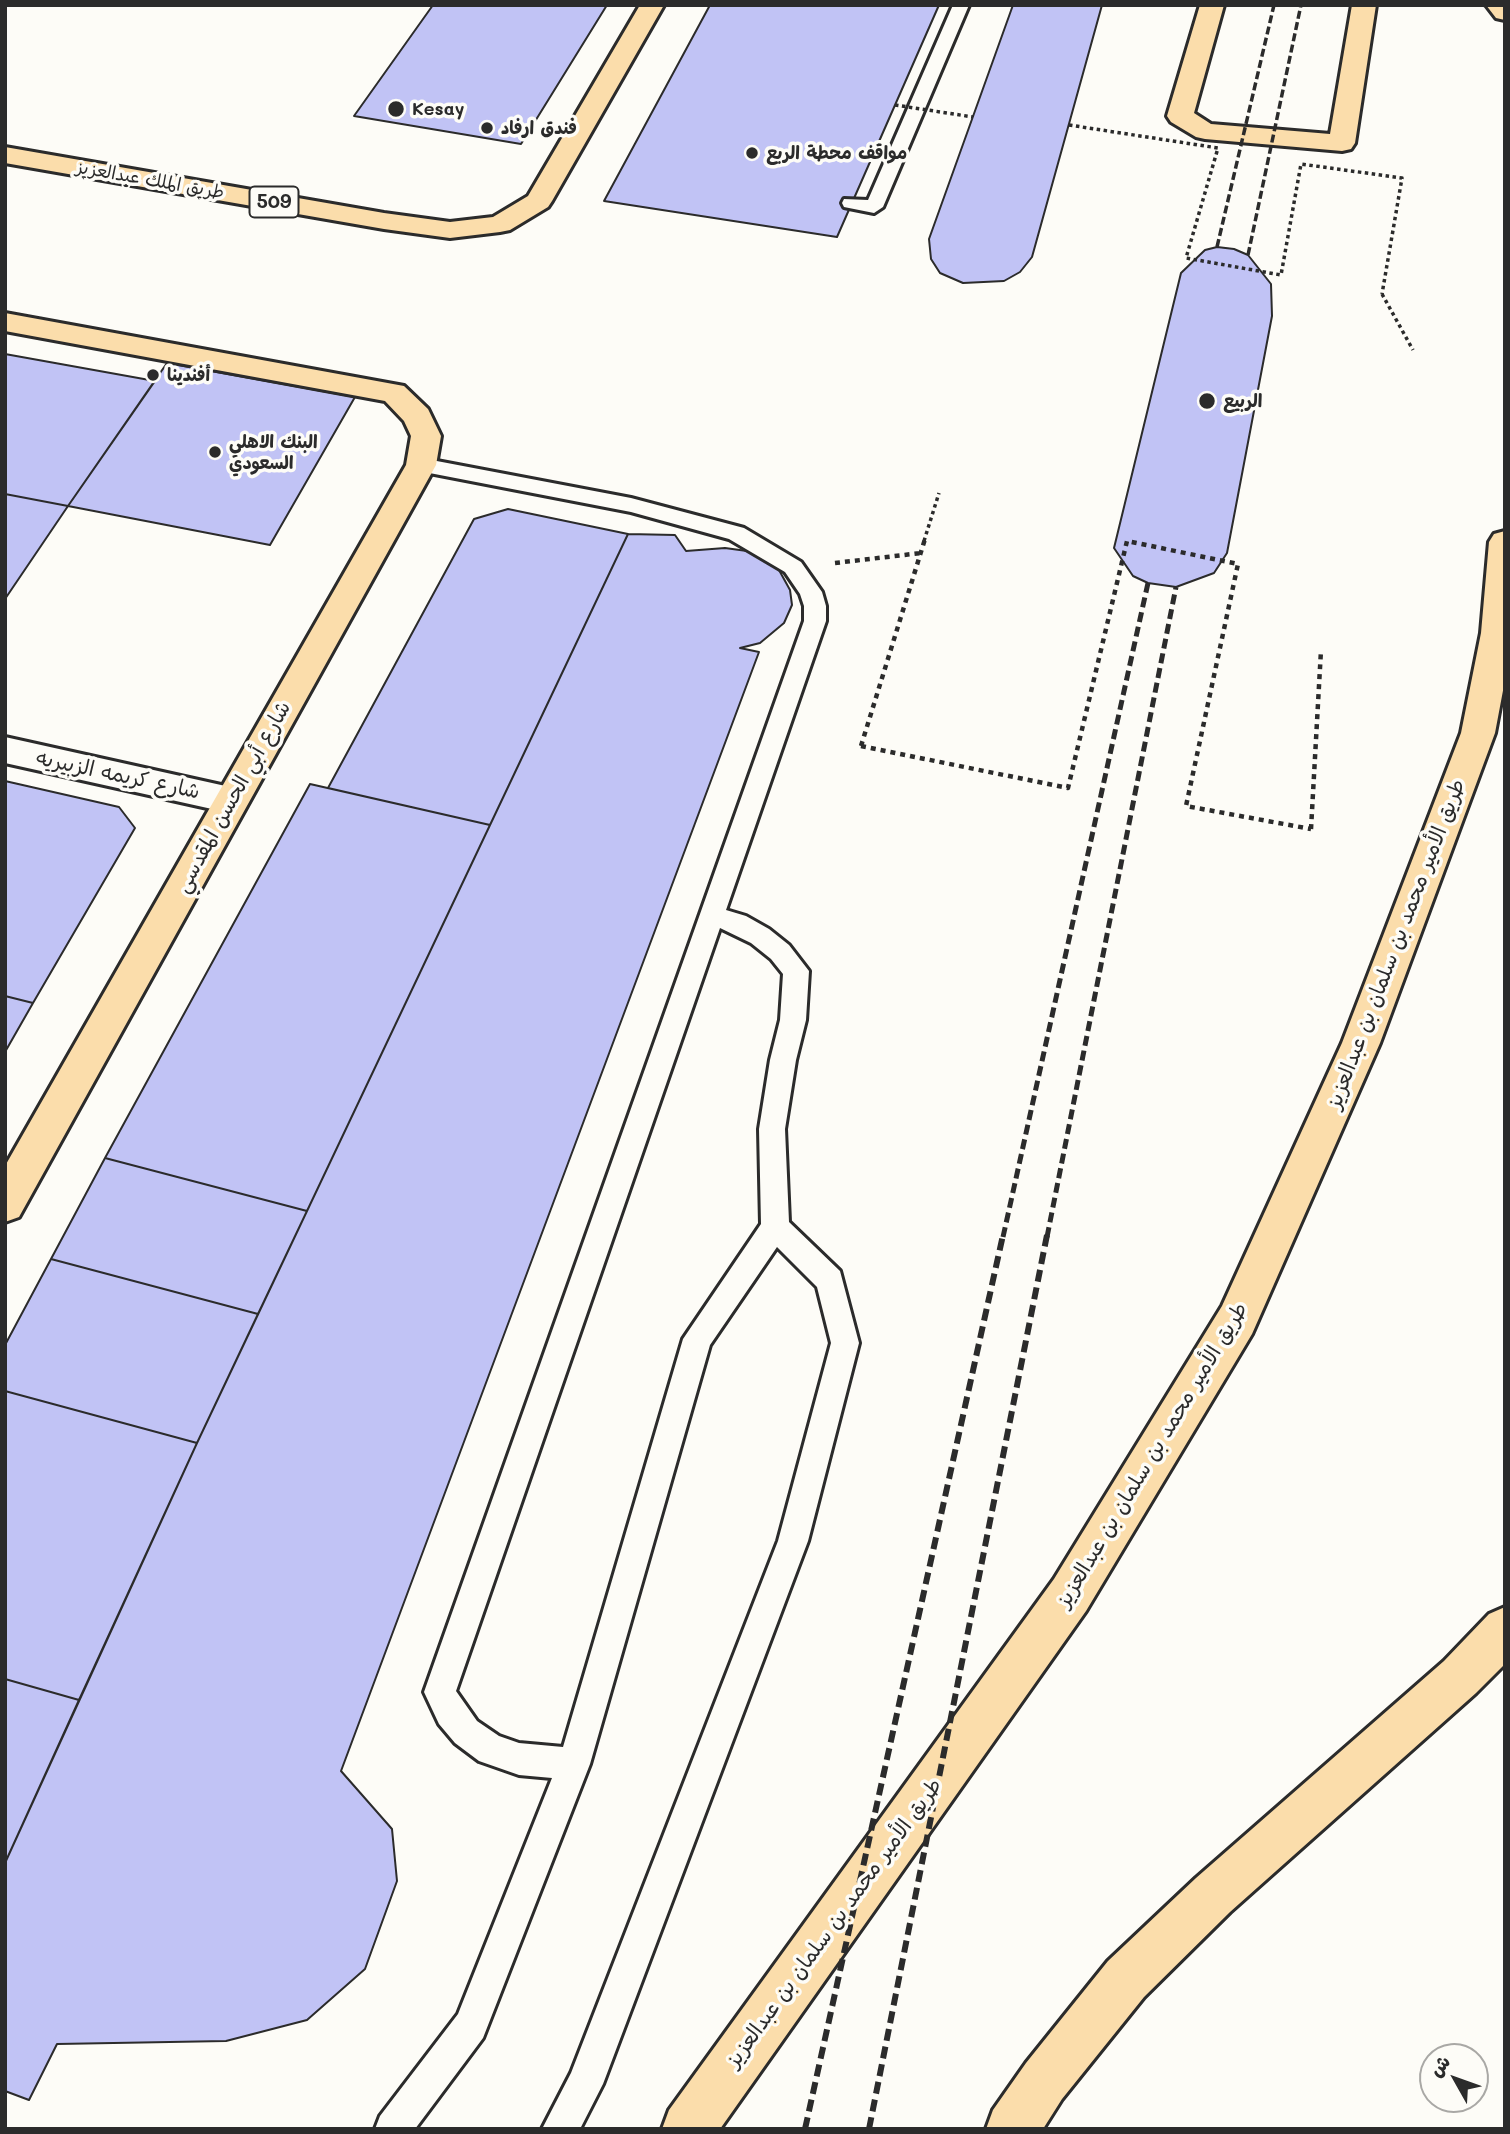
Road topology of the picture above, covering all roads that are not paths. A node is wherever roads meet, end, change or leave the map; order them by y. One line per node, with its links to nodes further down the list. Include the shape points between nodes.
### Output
1 (652, 5): 7 (main road, طريق الملك عبدالعزيز / 509, via 538,201 500,224 450,230 384,221)
2 (961, 5): 8 (lane, via 874,207)
3 (1212, 5): 4 (main road, via 1180,116 1205,131 1342,143)
4 (1364, 5)
5 (1498, 5): 6 (main road)
6 (1505, 13)
7 (5, 155)
8 (851, 204)
9 (5, 322): 10 (main road, شارع أبي الحسن المقدسي, via 394,393 417,416 426,436)
10 (421, 465): 13 (main road, شارع أبي الحسن المقدسي); 14 (lane, via 631,505 736,533 793,567 811,592 815,621)
11 (1505, 542): 21 (main road, طريق الأمير محمد بن سلمان بن عبدالعزيز, via 1497,632 1478,733 1361,1043 1237,1320 1070,1595)
12 (5, 750): 13 (street, شارع كريمه الزبيريه)
13 (230, 800): 15 (main road, شارع أبي الحسن المقدسي)
14 (712, 915): 16 (lane, via 760,936 796,971 793,1020 772,1129); 18 (lane, via 440,1692 466,1732 490,1750 519,1759)
15 (5, 1204)
16 (775, 1227): 18 (lane, via 697,1339); 20 (lane, via 830,1280 845,1343 793,1541 590,2071)
17 (1505, 1630): 22 (main road, via 1460,1677 1213,1895 1126,1979 1044,2081)
18 (574, 1764): 19 (lane, via 471,2026)
19 (393, 2129)
20 (560, 2129)
21 (688, 2129)
22 (1012, 2129)

